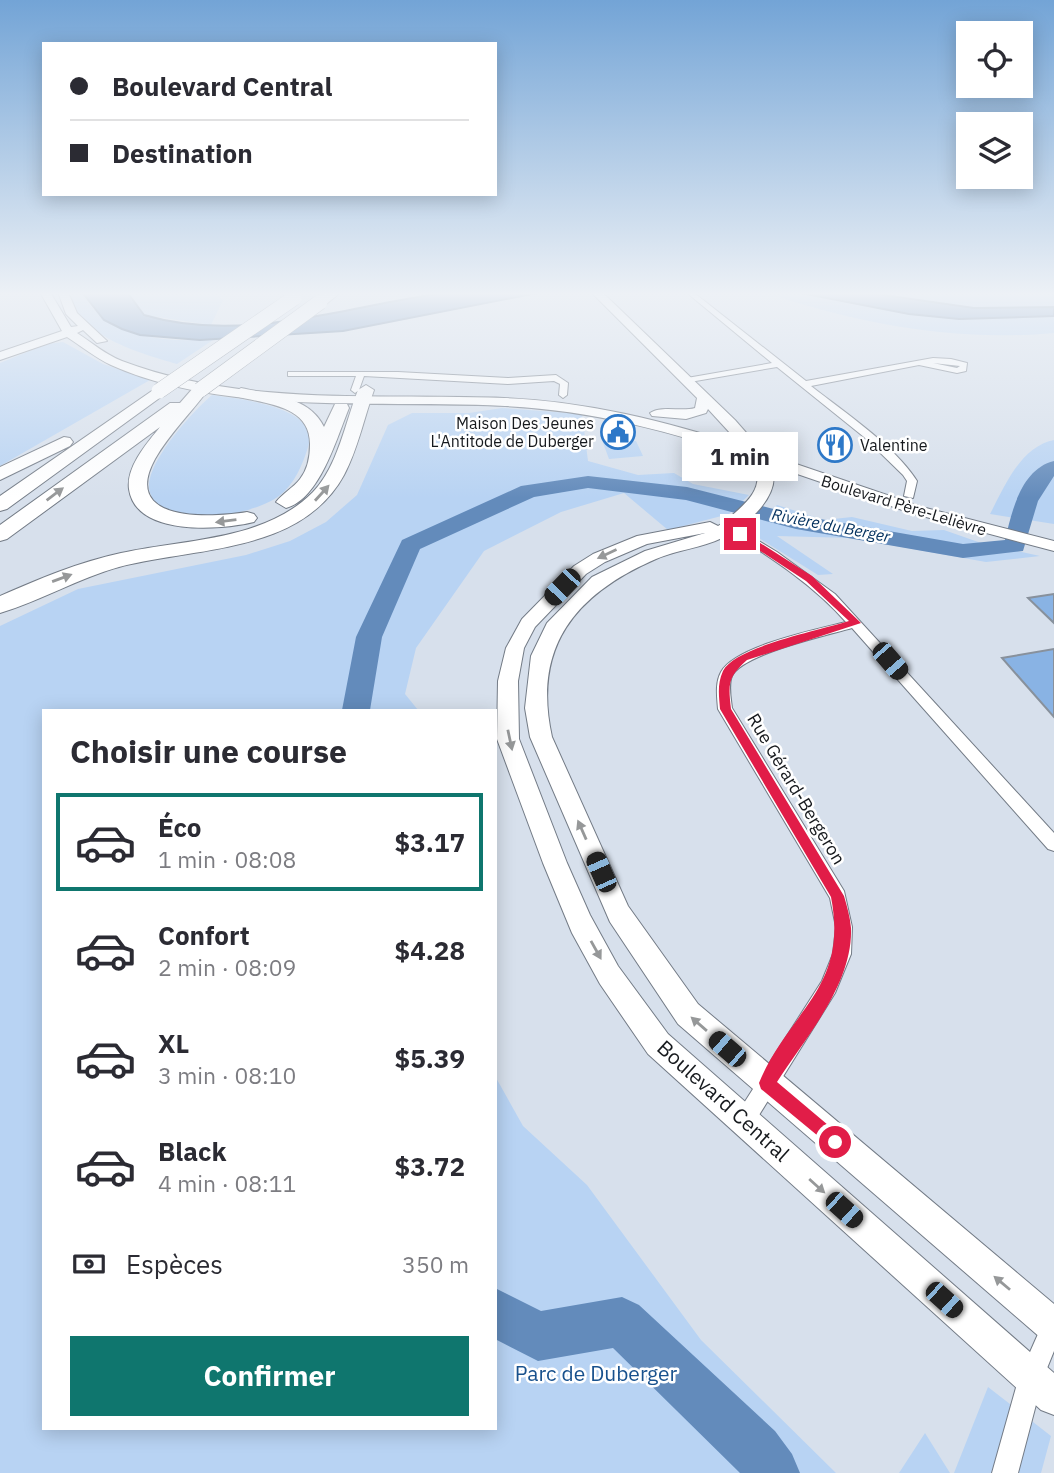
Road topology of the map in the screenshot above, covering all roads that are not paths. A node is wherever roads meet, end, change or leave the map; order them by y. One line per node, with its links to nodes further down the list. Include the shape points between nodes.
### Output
1 (118, 361): 14 (main road, Boulevard Père-Lelièvre, via 175,382)
2 (149, 361): 16 (main road, Boulevard Père-Lelièvre, via 262,385)
3 (203, 361): 13 (highway, bridge)
4 (240, 361): 15 (highway, bridge)
5 (666, 361): 11 (main road)
6 (776, 361): 8 (street)
7 (920, 363): 12 (street)
8 (780, 364): 11 (street); 12 (street)
9 (291, 374): 10 (street, Boulevard Père-Lelièvre)
10 (361, 374): 16 (street); 17 (street, Boulevard Père-Lelièvre, via 508,381 556,378 564,383)
11 (687, 381): 18 (main road)
12 (805, 384): 24 (street, via 907,473 912,481)
13 (159, 391): 23 (highway); 25 (highway)
14 (241, 393): 16 (main road, Boulevard Père-Lelièvre); 22 (highway, via 310,416 320,432)
15 (195, 394): 22 (highway, one-way to 15, via 297,494 253,516 203,523 151,510 140,494 142,469); 28 (highway, one-way to 15)
16 (355, 394): 17 (main road, Boulevard Père-Lelièvre); 21 (main road, Boulevard Père-Lelièvre, via 596,410 653,423); 22 (highway); 30 (highway, one-way to 16, via 83,570 251,533 299,512 332,481)
17 (563, 395): 19 (main road, Boulevard Père-Lelièvre)
18 (704, 398): 19 (main road, via 701,410 694,414); 20 (main road)
19 (657, 412): 20 (main road, Boulevard Père-Lelièvre)
20 (746, 442): 21 (main road); 24 (main road, Boulevard Père-Lelièvre)
21 (761, 459): 26 (main road, via 766,471 763,494); 27 (main road, Boulevard Père-Lelièvre)
22 (319, 461)
23 (0, 476)
24 (909, 496): 27 (main road, Boulevard Père-Lelièvre)
25 (0, 505)
26 (734, 522): 31 (street, via 809,579); 33 (main road, one-way to 26, via 688,1014 619,914 541,737 535,708 541,656 554,628 598,581 651,555 715,535); 34 (main road, Boulevard Central, one-way to 34, via 643,540 580,570 528,623 515,648 508,681 508,739 581,924 609,975 658,1044)
27 (992, 527): 29 (main road, Boulevard Père-Lelièvre)
28 (0, 535)
29 (1052, 540)
30 (0, 605)
31 (856, 623): 32 (street); 33 (street, Rue Gérard-Bergeron, via 744,657 728,671 723,687 725,709 838,896 844,927 842,954 829,987)
32 (1054, 844)
33 (767, 1083): 34 (street, Rue Gérard-Bergeron); 35 (main road, one-way to 33)
34 (744, 1121): 36 (main road, Boulevard Central, one-way to 36)
35 (1054, 1326): 36 (street)
36 (1031, 1377): 37 (main road, Boulevard Central); 38 (street)
37 (1054, 1397)
38 (1005, 1473)

